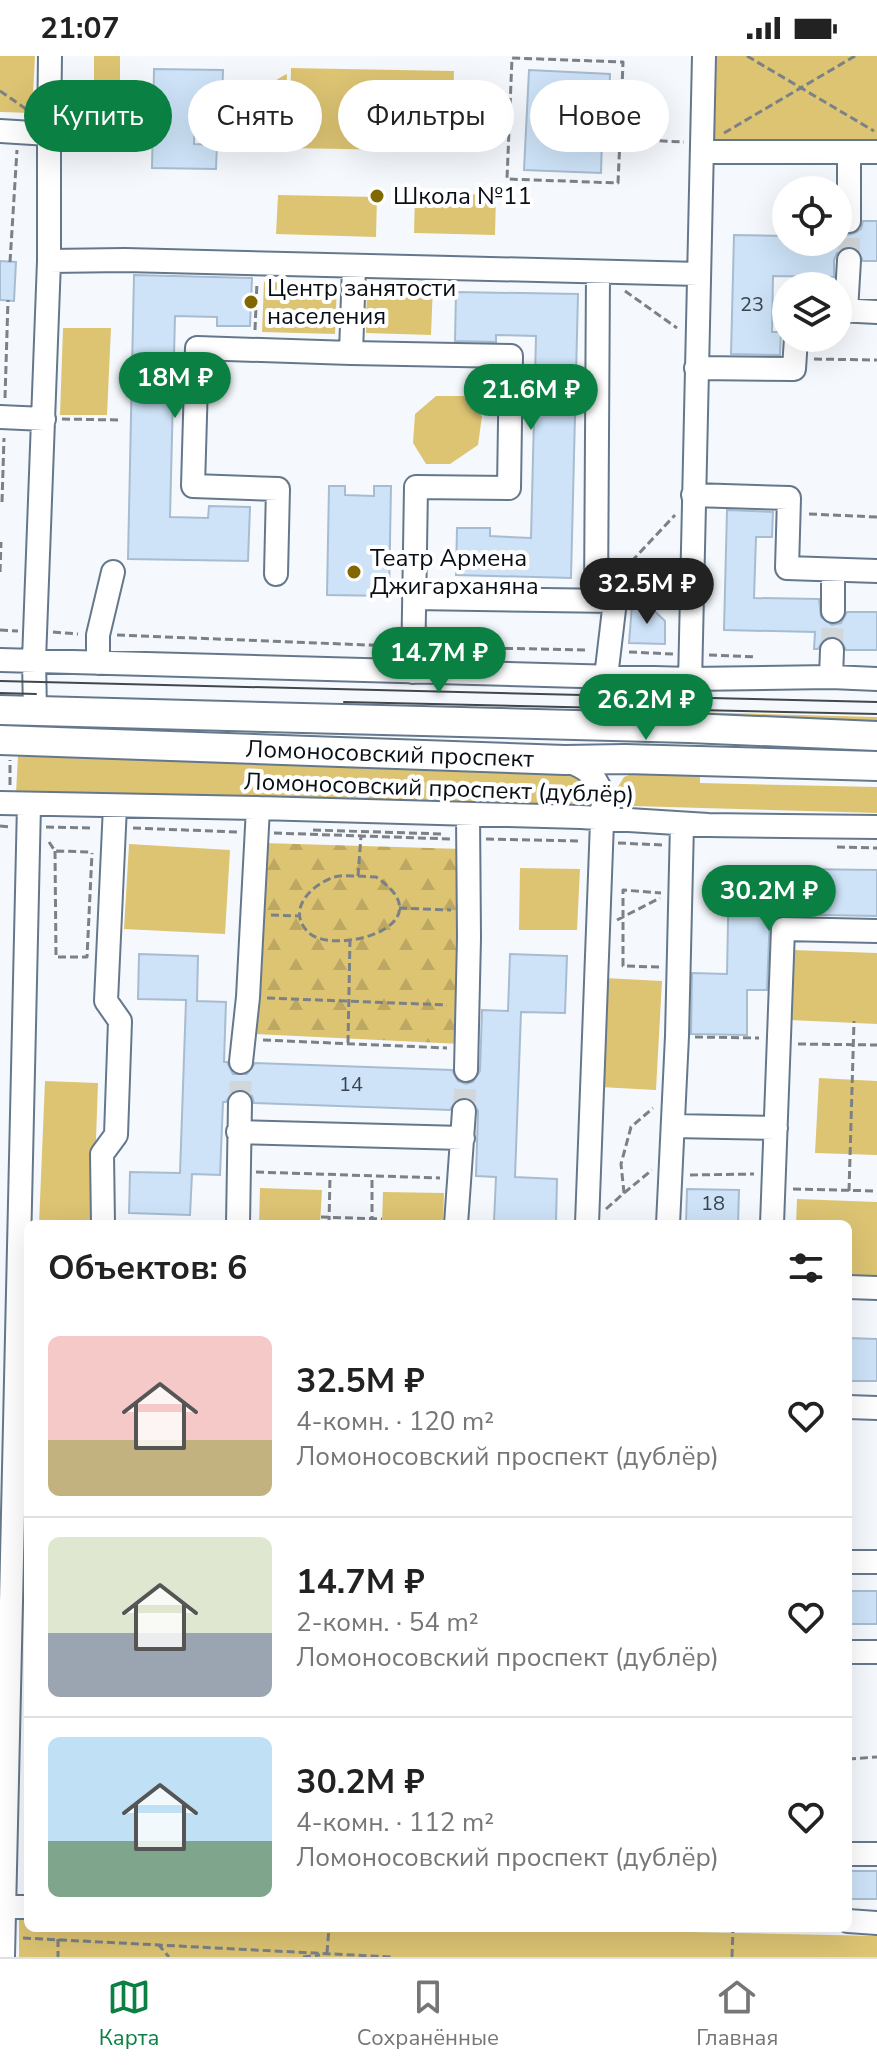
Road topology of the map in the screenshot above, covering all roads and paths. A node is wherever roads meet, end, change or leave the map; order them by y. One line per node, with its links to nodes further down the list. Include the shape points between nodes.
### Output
1 (50, 56): 6 (street)
2 (704, 56): 14 (street)
3 (747, 56): 8 (path)
4 (855, 56): 8 (path)
5 (512, 57): 7 (path, via 623,62); 16 (path, via 507,179 618,183)
6 (53, 80)
7 (622, 80)
8 (800, 88): 12 (path); 14 (path)
9 (0, 91): 10 (path)
10 (24, 108)
11 (9, 132): 22 (path)
12 (877, 133)
13 (669, 142): 14 (path)
14 (706, 145): 17 (street); 27 (street)
15 (57, 152): 21 (street)
16 (619, 152)
17 (849, 152): 18 (street); 19 (street)
18 (877, 152)
19 (849, 176)
20 (849, 260): 24 (street)
21 (49, 261): 23 (street); 38 (street)
22 (10, 262)
23 (354, 267): 25 (street); 34 (street)
24 (847, 272)
25 (598, 273): 27 (street); 30 (path); 50 (street)
26 (257, 274): 31 (path)
27 (699, 274): 30 (street)
28 (852, 311): 29 (street)
29 (877, 312)
30 (697, 341): 36 (street)
31 (254, 350): 34 (street); 48 (street, via 197,348 193,486 278,489)
32 (795, 352): 36 (street, via 794,369)
33 (822, 352): 35 (path)
34 (351, 353): 49 (street, via 511,356 509,488 416,487)
35 (877, 360)
36 (696, 368): 40 (street)
37 (0, 417): 38 (street)
38 (44, 419): 39 (path); 53 (street)
39 (119, 420)
40 (693, 495): 41 (street, via 789,498); 50 (path); 58 (street)
41 (789, 513): 42 (path); 44 (street, via 787,568)
42 (877, 517)
43 (1, 542): 46 (path)
44 (833, 570): 45 (street); 51 (street)
45 (877, 571)
46 (0, 572)
47 (113, 572): 54 (street)
48 (276, 574)
49 (414, 598): 50 (street); 55 (street)
50 (596, 600): 57 (street, via 615,601)
51 (833, 611)
52 (0, 630): 53 (path)
53 (37, 631): 54 (path); 61 (street)
54 (98, 635): 55 (path); 62 (street)
55 (414, 647): 57 (path); 63 (street)
56 (832, 650): 65 (street)
57 (609, 651): 58 (path); 64 (street)
58 (689, 655): 59 (path); 66 (street)
59 (756, 657)
60 (0, 660): 61 (street)
61 (34, 660): 62 (street); 69 (street)
62 (98, 663): 63 (street)
63 (413, 672): 64 (street)
64 (606, 677): 66 (street)
65 (831, 677): 66 (street); 67 (street)
66 (690, 679): 72 (street)
67 (877, 679)
68 (0, 710): 69 (main road, Ломоносовский проспект)
69 (35, 712): 70 (main road, Ломоносовский проспект)
70 (141, 714): 71 (main road, Ломоносовский проспект); 74 (main road, via 129,730)
71 (605, 726): 72 (main road, Ломоносовский проспект); 76 (main road, via 616,731 620,742)
72 (689, 728): 73 (main road, Ломоносовский проспект)
73 (877, 736)
74 (140, 744): 75 (main road, Ломоносовский проспект); 77 (main road, Ломоносовский проспект)
75 (5, 748): 79 (path)
76 (606, 759): 77 (main road, Ломоносовский проспект); 78 (main road, Ломоносовский проспект)
77 (565, 760): 86 (street, via 596,778 603,795)
78 (877, 766)
79 (19, 813): 80 (street, Ломоносовский проспект (дублёр)); 80 (path); 80 (path); 82 (path); 114 (street)
80 (115, 822): 81 (street, Ломоносовский проспект (дублёр)); 81 (path); 81 (path); 136 (street, via 106,1001 120,1021 116,1135 102,1154)
81 (258, 825): 83 (street, Ломоносовский проспект (дублёр)); 83 (path); 83 (path); 95 (street)
82 (0, 826)
83 (362, 827): 85 (street, Ломоносовский проспект (дублёр)); 85 (path); 92 (path)
84 (877, 827): 87 (street, Ломоносовский проспект (дублёр))
85 (468, 829): 86 (street, Ломоносовский проспект (дублёр)); 86 (path); 86 (path); 94 (street)
86 (604, 835): 87 (street, Ломоносовский проспект (дублёр)); 87 (path); 87 (path); 99 (street)
87 (678, 837): 106 (street)
88 (46, 839): 91 (path)
89 (833, 844): 90 (path)
90 (877, 844)
91 (55, 851): 91 (path, via 56,957 87,957 92,853)
92 (358, 876): 93 (path, via 388,884); 97 (path, via 335,877 317,886 306,895)
93 (399, 908): 94 (path); 100 (path, via 395,922 383,931)
94 (469, 910): 104 (street)
95 (253, 915): 97 (path); 102 (street)
96 (623, 915): 96 (path, via 634,910 667,894 623,890); 99 (path); 101 (path, via 623,966)
97 (299, 916): 100 (path, via 315,937)
98 (877, 931): 108 (street, via 783,929)
99 (599, 936): 135 (street)
100 (350, 939): 103 (path)
101 (666, 967)
102 (248, 997): 103 (path); 107 (street)
103 (349, 1001): 104 (path); 109 (path)
104 (467, 1006): 112 (street)
105 (854, 1021): 110 (path)
106 (677, 1036): 108 (path); 118 (street)
107 (243, 1039): 109 (path); 113 (street)
108 (779, 1041): 110 (path); 119 (street)
109 (348, 1044): 112 (path)
110 (853, 1045): 111 (path); 128 (path)
111 (877, 1045)
112 (466, 1060)
113 (241, 1062)
114 (11, 1086): 143 (street)
115 (240, 1103): 120 (street)
116 (655, 1106): 130 (path, via 631,1127 621,1164)
117 (464, 1111): 121 (street)
118 (673, 1126): 119 (street); 122 (street)
119 (776, 1128): 127 (street)
120 (238, 1132): 121 (street); 123 (street)
121 (463, 1138): 126 (street)
122 (671, 1164): 127 (path); 130 (path); 139 (street)
123 (238, 1171): 124 (path); 137 (street)
124 (330, 1174): 125 (path); 132 (path)
125 (372, 1176): 126 (path); 133 (path)
126 (460, 1178): 138 (street)
127 (774, 1181): 128 (path); 140 (street)
128 (849, 1191): 129 (path)
129 (877, 1191)
130 (624, 1193): 135 (path)
131 (321, 1217): 132 (path)
132 (329, 1217): 133 (path)
133 (372, 1218): 134 (path)
134 (382, 1219)
135 (594, 1219)
136 (103, 1220)
137 (238, 1220)
138 (456, 1220)
139 (668, 1220)
140 (772, 1220)
141 (852, 1287): 142 (street)
142 (877, 1288)
143 (8, 1396): 146 (street)
144 (852, 1407): 145 (street)
145 (877, 1408)
146 (20, 1541): 149 (street)
147 (852, 1562): 148 (street)
148 (877, 1562)
149 (6, 1574): 152 (street)
150 (852, 1652): 151 (street)
151 (877, 1652)
152 (4, 1681): 155 (street)
153 (877, 1757): 154 (path)
154 (852, 1759)
155 (3, 1805): 158 (street)
156 (852, 1854): 157 (street)
157 (877, 1854)
158 (4, 1907): 159 (street); 166 (street)
159 (24, 1907)
160 (852, 1921): 161 (street)
161 (877, 1923)
162 (329, 1932): 167 (path)
163 (733, 1932): 173 (path)
164 (58, 1939): 165 (path); 166 (path); 169 (path)
165 (158, 1944): 167 (path); 170 (path)
166 (2, 1950)
167 (327, 1953): 168 (path); 171 (path)
168 (365, 1956): 172 (path)
169 (58, 1957)
170 (169, 1957)
171 (303, 1957)
172 (391, 1957)
173 (732, 1957)

